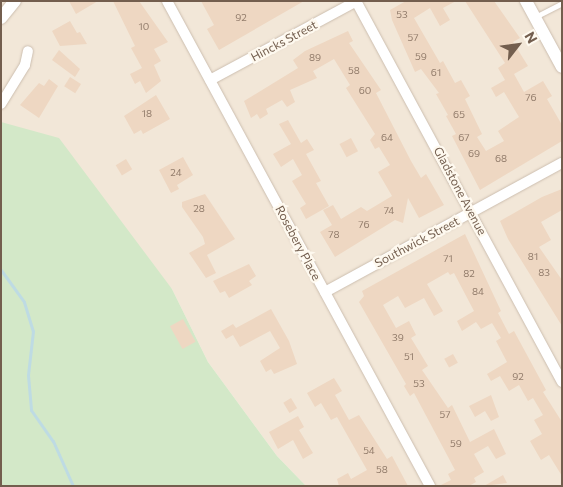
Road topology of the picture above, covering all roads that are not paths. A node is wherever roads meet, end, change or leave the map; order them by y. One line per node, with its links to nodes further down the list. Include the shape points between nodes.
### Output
1 (15, 1): 7 (street)
2 (167, 1): 10 (street, Rosebery Place)
3 (356, 1): 10 (street, Hincks Street); 13 (street, Gladstone Avenue)
4 (526, 1): 6 (street)
5 (562, 3): 6 (lane)
6 (535, 17): 9 (street)
7 (1, 18)
8 (28, 51): 11 (street, via 25,65)
9 (562, 67)
10 (210, 80): 14 (street, Rosebery Place)
11 (1, 104)
12 (562, 163): 13 (street, Southwick Street)
13 (472, 213): 14 (street, Southwick Street); 15 (street, Gladstone Avenue)
14 (324, 292): 16 (street, Rosebery Place)
15 (562, 382)
16 (430, 486)

